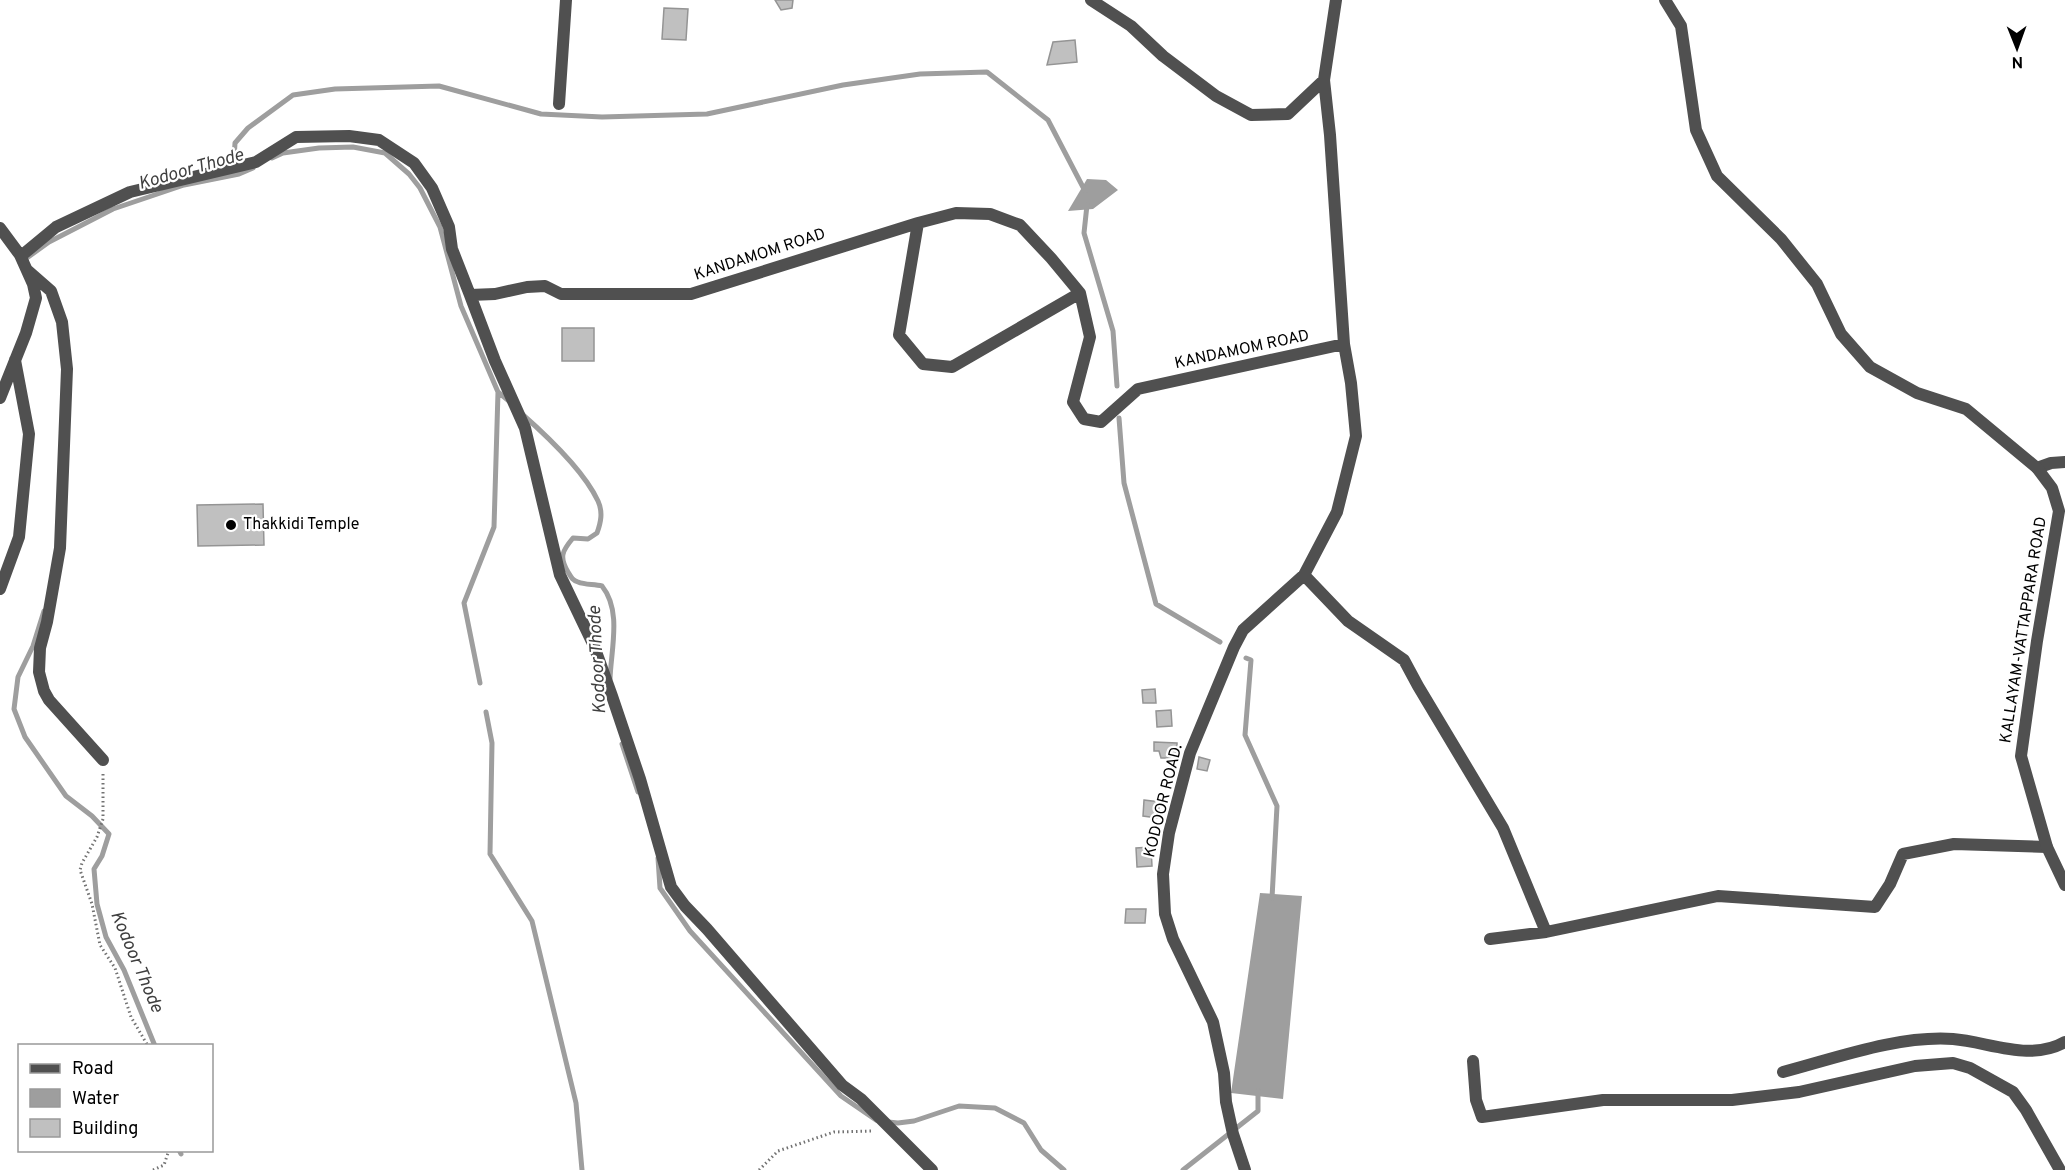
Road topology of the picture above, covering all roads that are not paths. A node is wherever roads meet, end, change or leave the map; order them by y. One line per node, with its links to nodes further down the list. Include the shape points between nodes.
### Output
1 (566, 0): 6 (street)
2 (1091, 0): 5 (street, via 1131,26 1162,56 1216,96 1251,115 1288,114)
3 (1336, 0): 5 (street, KODOOR ROAD.)
4 (1665, 0): 17 (street, KALLAYAM-VATTAPPARA ROAD, via 1681,26 1696,130 1717,176 1781,239 1817,284 1841,334 1870,366 1917,393 1966,409)
5 (1324, 80): 13 (street, KODOOR ROAD.)
6 (559, 104)
7 (918, 223): 11 (street, KANDAMOM ROAD, via 956,213 990,214 1020,225); 11 (street, via 899,335 923,364 952,367); 12 (street, KANDAMOM ROAD, via 692,294 561,294 545,286)
8 (0, 228): 9 (street)
9 (21, 256): 10 (street); 12 (street, via 56,227 130,192 256,162 296,137 348,136 379,140 414,163 432,188 449,227 452,249)
10 (27, 270): 14 (street, via 36,298); 21 (street, via 51,291 62,322 67,369 59,555 40,648 39,672 49,700)
11 (1080, 293): 13 (street, KANDAMOM ROAD, via 1090,337 1073,402 1084,419 1101,422 1138,389)
12 (470, 295): 29 (street, via 525,428 560,575 594,646 612,696 675,895 842,1084)
13 (1344, 344): 19 (street, KODOOR ROAD., via 1356,436 1337,512)
14 (15, 360): 15 (street); 20 (street, via 29,434 20,537)
15 (0, 398)
16 (2065, 462): 17 (street)
17 (2037, 468): 18 (street, KALLAYAM-VATTAPPARA ROAD)
18 (2062, 511): 22 (street, KALLAYAM-VATTAPPARA ROAD, via 2037,640 2021,756)
19 (1304, 575): 24 (street, via 1348,621 1404,660 1503,828); 30 (street, KODOOR ROAD., via 1243,630 1234,647 1190,753 1169,833 1163,874 1165,914 1176,947 1213,1022 1226,1102)
20 (0, 589)
21 (103, 760)
22 (2047, 847): 23 (street, KALLAYAM-VATTAPPARA ROAD); 24 (street, via 1954,844 1903,854 1875,907 1718,896)
23 (2065, 885)
24 (1546, 932): 25 (street)
25 (1490, 939)
26 (2065, 1042): 28 (street, via 2054,1048 2010,1050 1954,1040 1909,1040)
27 (1473, 1061): 31 (street, via 1476,1100 1482,1117 1603,1100 1732,1100 1799,1092 1914,1066 1953,1064 1970,1068 2013,1092)
28 (1783, 1072)
29 (932, 1170)
30 (1245, 1170)
31 (2060, 1170)

